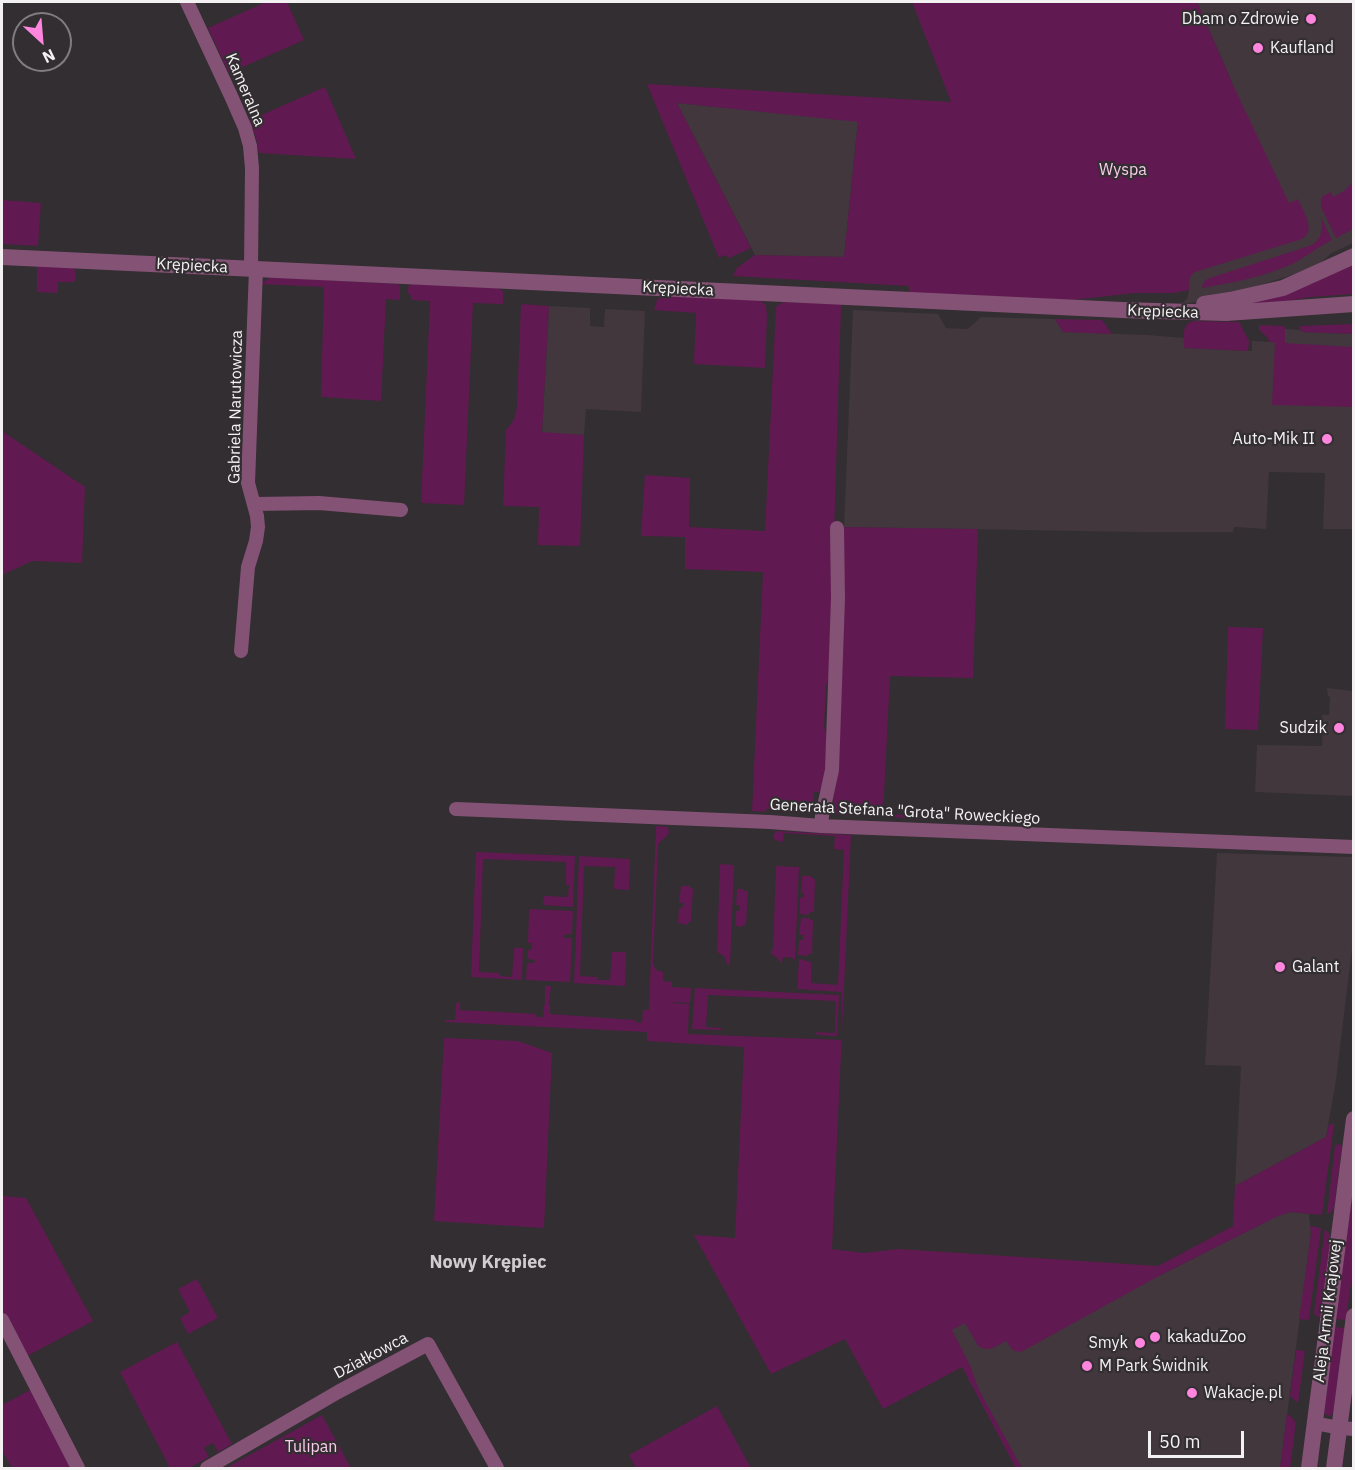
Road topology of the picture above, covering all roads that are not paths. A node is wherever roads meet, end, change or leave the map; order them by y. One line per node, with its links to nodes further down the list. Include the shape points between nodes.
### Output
1 (187, 2): 4 (street, Kameralna, via 250,146)
2 (1353, 256): 6 (street, via 1275,290 1208,304)
3 (2, 257): 4 (street, Krępiecka)
4 (254, 269): 6 (street, Krępiecka); 7 (street, Gabriela Narutowicza, via 248,483)
5 (1353, 304): 6 (street, Krępiecka, via 1226,313)
6 (1143, 311)
7 (255, 504): 8 (street, via 320,503); 10 (street, Gabriela Narutowicza, via 258,527 248,567)
8 (401, 510)
9 (837, 528): 12 (street, via 832,770)
10 (241, 651)
11 (456, 809): 12 (street, Generała Stefana "Grota" Roweckiego)
12 (821, 826): 13 (street, Generała Stefana "Grota" Roweckiego)
13 (1353, 847)
14 (1353, 1119): 17 (street, Aleja Armii Krajowej)
15 (1353, 1316): 18 (street, Aleja Armii Krajowej)
16 (2, 1320): 19 (street)
17 (1314, 1423): 18 (street); 22 (street, Aleja Armii Krajowej)
18 (1346, 1428): 23 (street, Aleja Armii Krajowej)
19 (78, 1468)
20 (207, 1468): 21 (street, Działkowca, via 428,1344)
21 (496, 1468)
22 (1309, 1468)
23 (1334, 1468)

